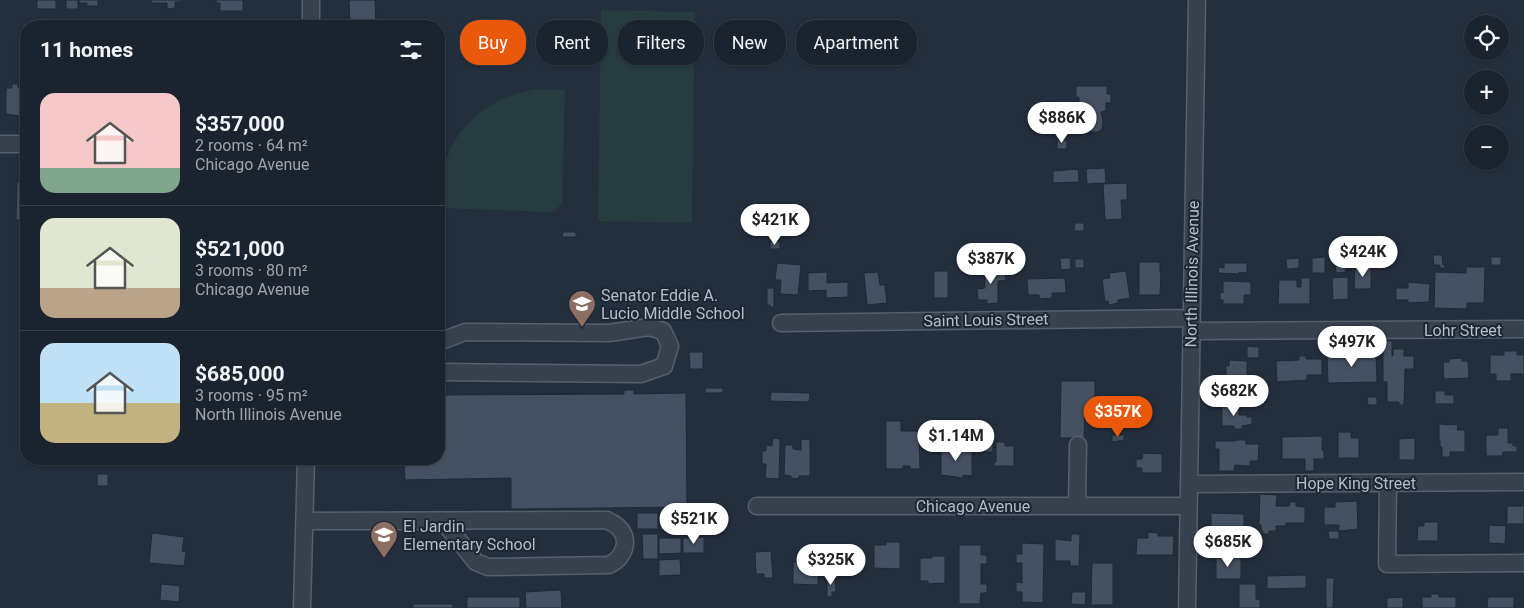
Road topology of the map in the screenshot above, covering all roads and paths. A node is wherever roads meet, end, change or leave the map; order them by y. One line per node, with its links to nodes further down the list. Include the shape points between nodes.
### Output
1 (311, 0): 3 (street)
2 (1197, 0): 7 (street, North Illinois Avenue)
3 (311, 20)
4 (0, 144): 5 (street)
5 (20, 144)
6 (781, 323): 7 (street, Saint Louis Street)
7 (1191, 324): 8 (street, Lohr Street); 15 (street, North Illinois Avenue)
8 (1524, 329)
9 (445, 340): 10 (street, via 465,332 609,334 649,327 663,331 670,346 664,366 641,374)
10 (445, 372)
11 (1078, 445): 17 (street)
12 (306, 465): 19 (street)
13 (1388, 482): 14 (street, Hope King Street); 15 (street, Hope King Street); 21 (street, via 1387,564)
14 (1524, 482)
15 (1189, 484): 18 (street, North Illinois Avenue)
16 (757, 506): 17 (street, Chicago Avenue)
17 (1077, 506): 18 (street, Chicago Avenue)
18 (1188, 506): 23 (street, North Illinois Avenue)
19 (304, 521): 20 (street); 22 (street)
20 (443, 521): 20 (street, via 607,520 618,526 625,544 618,561 609,566 488,566 476,562)
21 (1524, 563)
22 (302, 608)
23 (1187, 608)

